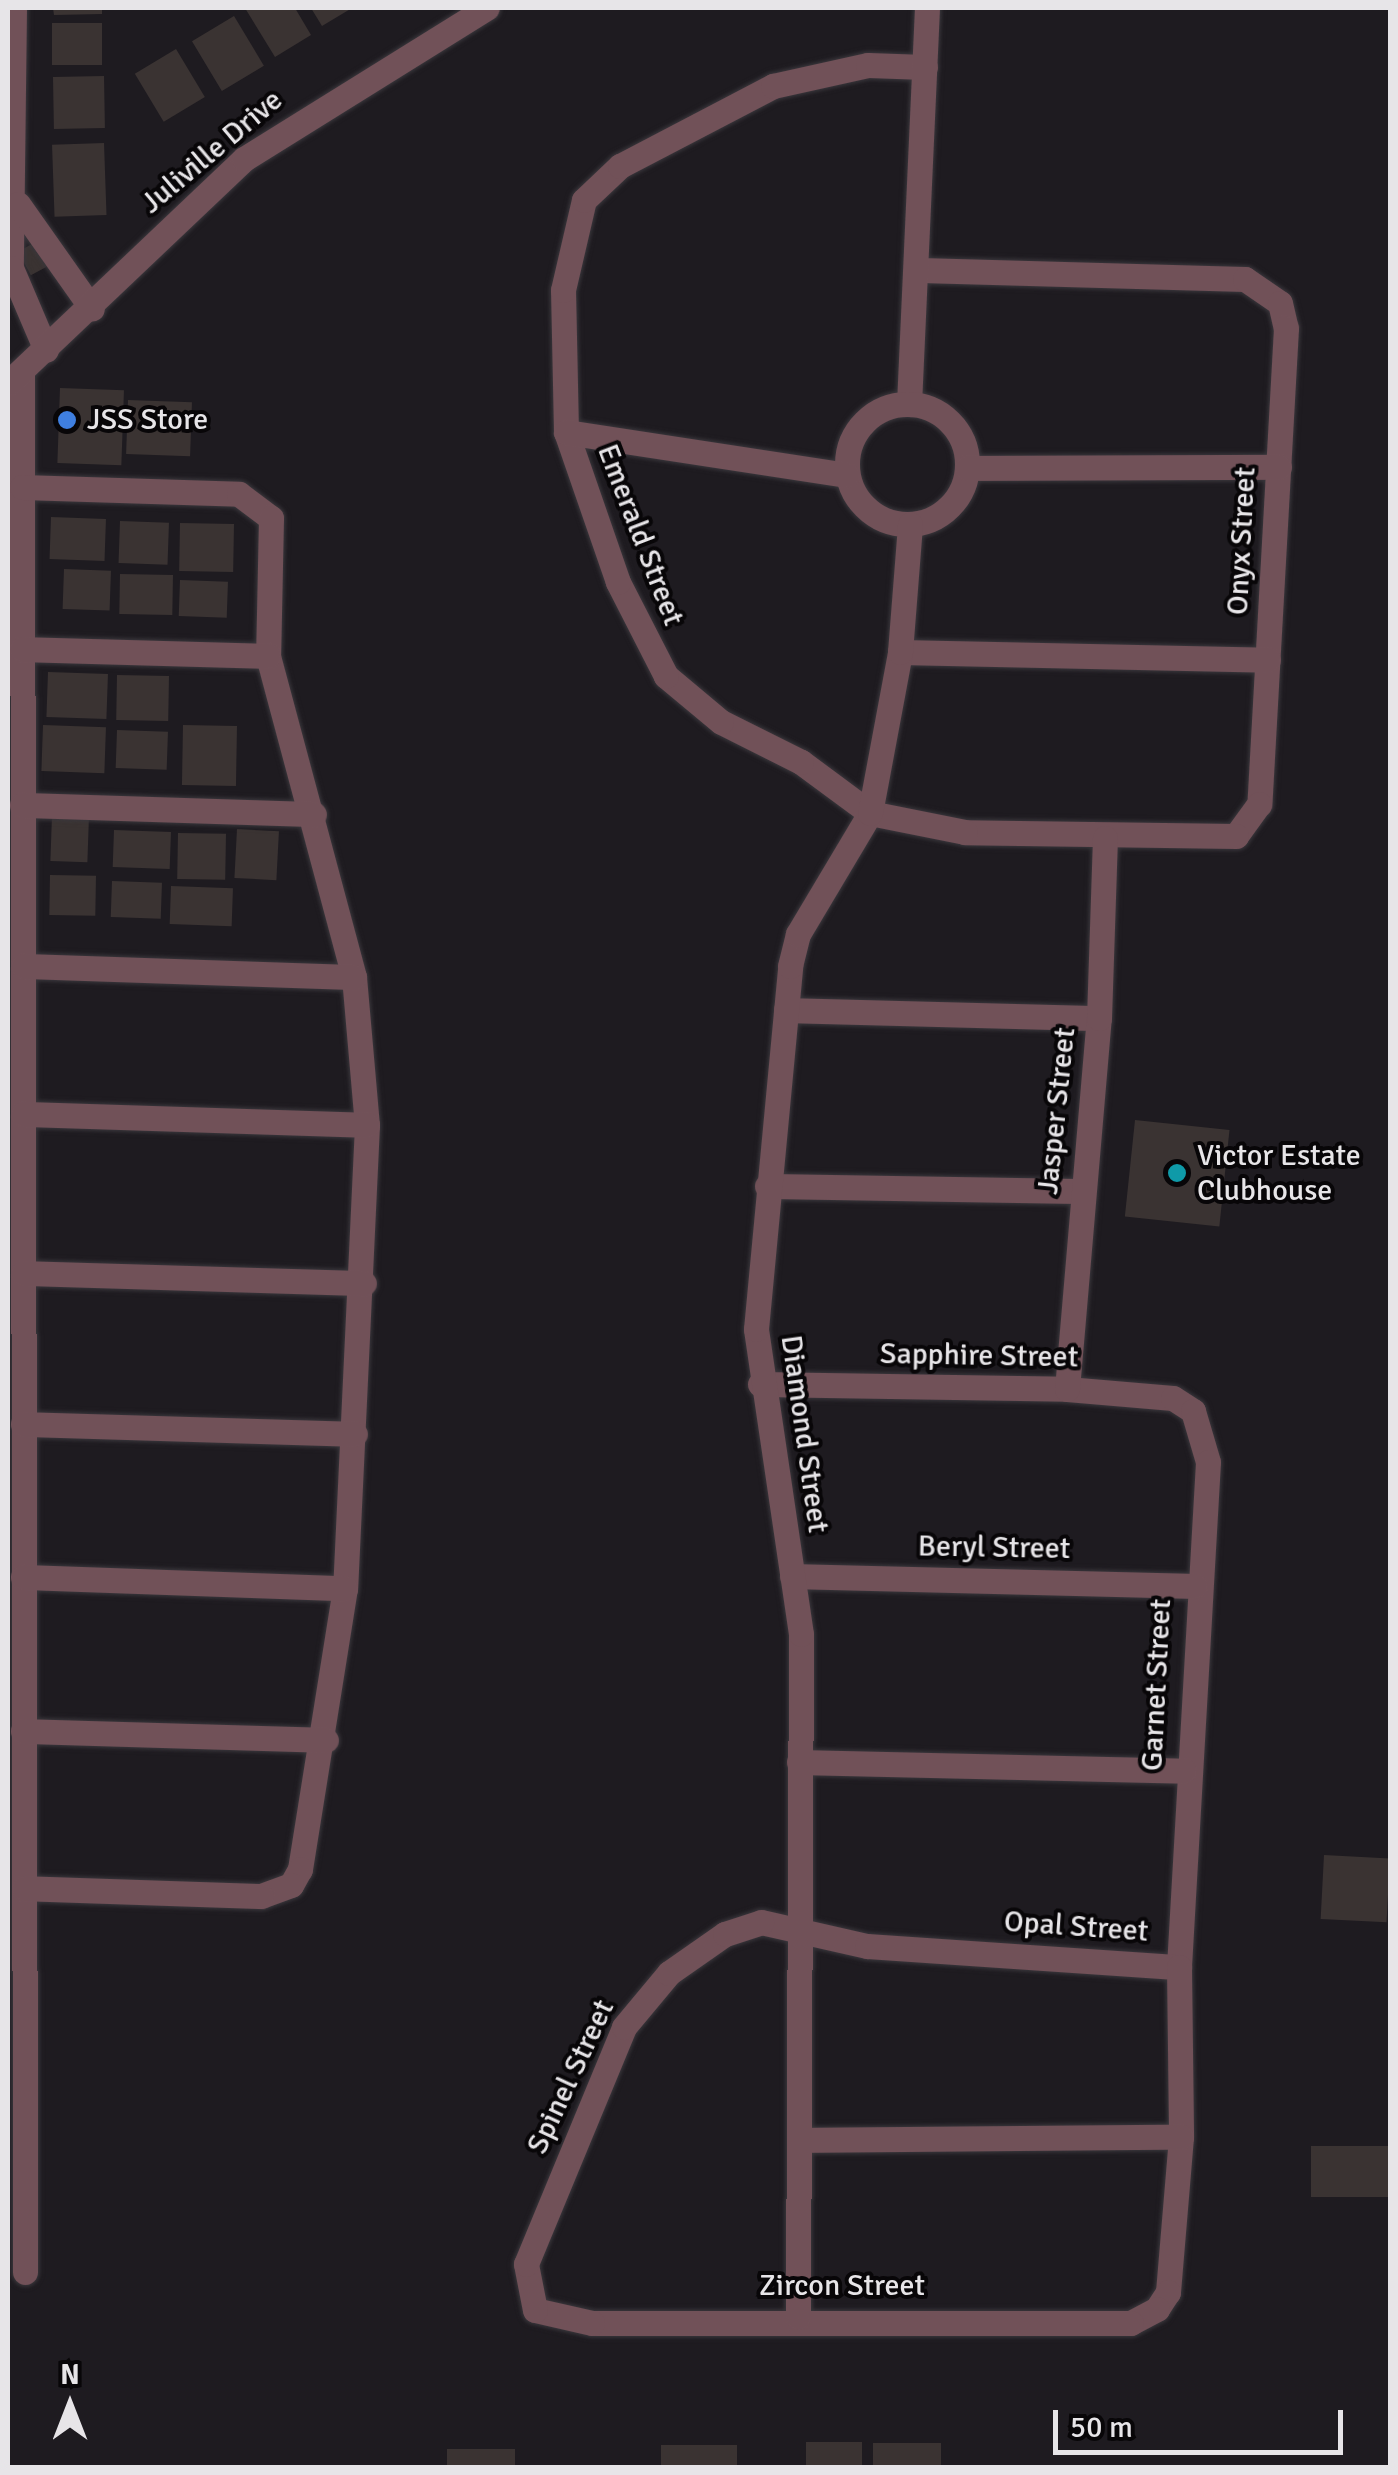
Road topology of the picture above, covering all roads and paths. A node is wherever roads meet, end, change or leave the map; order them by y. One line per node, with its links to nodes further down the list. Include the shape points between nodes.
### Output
1 (14, 8): 5 (street)
2 (487, 8): 7 (street, Juliville Drive, via 244,159)
3 (927, 8): 4 (street)
4 (926, 66): 6 (street); 11 (street, Emerald Street, via 853,67 773,86 603,180 570,236)
5 (18, 204): 7 (street); 8 (street, via 11,268)
6 (920, 270): 10 (street); 12 (street, Onyx Street, via 1268,286 1286,328)
7 (92, 309): 8 (street, Juliville Drive)
8 (46, 350): 9 (street, Juliville Drive)
9 (15, 378): 15 (street)
10 (909, 404): 13 (street, via 952,424); 14 (street, via 861,424)
11 (566, 432): 14 (street); 23 (street, Emerald Street, via 618,582 666,676 721,722 801,762)
12 (1279, 467): 13 (street); 20 (street, Onyx Street)
13 (967, 468): 16 (street, via 949,506)
14 (847, 475): 16 (street, via 870,511)
15 (22, 487): 17 (street); 19 (street, via 239,494 264,506 273,540)
16 (910, 524): 18 (street, Diamond Street)
17 (22, 648): 19 (street); 22 (street)
18 (900, 652): 20 (street); 23 (street, Diamond Street)
19 (268, 656): 24 (street)
20 (1268, 660): 21 (street, Onyx Street)
21 (1259, 804): 25 (street, Emerald Street, via 1236,836)
22 (22, 805): 24 (street); 26 (street)
23 (870, 812): 25 (street, Emerald Street, via 943,830); 28 (street, Diamond Street, via 798,934)
24 (314, 814): 27 (street)
25 (1104, 838): 29 (street, Jasper Street)
26 (23, 966): 27 (street); 30 (street)
27 (354, 976): 31 (street)
28 (786, 1010): 29 (street); 32 (street, Diamond Street)
29 (1100, 1018): 33 (street, Jasper Street)
30 (23, 1114): 31 (street); 34 (street)
31 (366, 1125): 35 (street)
32 (767, 1186): 33 (street); 36 (street, Diamond Street)
33 (1082, 1191): 37 (street, Jasper Street)
34 (24, 1273): 35 (street); 39 (street)
35 (364, 1283): 40 (street)
36 (760, 1384): 37 (street, Sapphire Street); 41 (street, Diamond Street)
37 (1067, 1390): 38 (street, Sapphire Street, via 1173,1398)
38 (1193, 1411): 43 (street, Garnet Street, via 1208,1462)
39 (24, 1424): 40 (street); 42 (street)
40 (355, 1434): 44 (street)
41 (792, 1576): 43 (street, Beryl Street); 47 (street, Diamond Street, via 802,1634)
42 (24, 1577): 44 (street); 45 (street)
43 (1195, 1586): 48 (street, Garnet Street)
44 (345, 1588): 46 (street)
45 (24, 1731): 46 (street); 49 (street)
46 (326, 1740): 49 (street, via 291,1885 260,1896)
47 (800, 1762): 48 (street); 50 (street, Diamond Street)
48 (1184, 1771): 51 (street, Garnet Street)
49 (24, 1888): 54 (street)
50 (804, 1933): 51 (street, Opal Street, via 867,1946); 53 (street, Diamond Street); 55 (street, Spinel Street, via 742,1925 648,1992 624,2027 540,2226 526,2264)
51 (1179, 1967): 52 (street, Opal Street)
52 (1181, 2137): 53 (street); 56 (street, Opal Street, via 1168,2292)
53 (801, 2140): 57 (street, Diamond Street)
54 (25, 2272)
55 (528, 2303): 57 (street, Zircon Street, via 592,2322)
56 (1157, 2309): 57 (street, Zircon Street, via 1131,2322)
57 (798, 2317)

